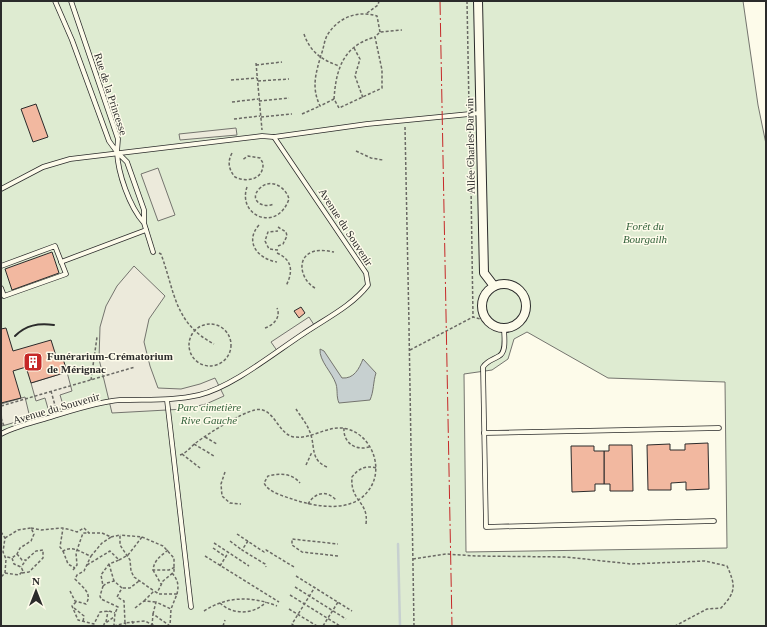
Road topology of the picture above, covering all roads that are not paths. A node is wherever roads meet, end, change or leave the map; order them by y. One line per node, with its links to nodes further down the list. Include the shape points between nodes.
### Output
1 (55, 1): 6 (lane, Rue de la Princesse, via 109,141)
2 (72, 1): 6 (lane, Rue de la Princesse, via 118,139)
3 (478, 1): 4 (street, Allée Charles Darwin)
4 (480, 113): 5 (lane); 13 (street, Allée Charles Darwin, via 484,273)
5 (274, 137): 6 (lane, via 262,136); 16 (lane, Avenue du Souvenir, via 366,273 368,285 361,294 232,380 205,393)
6 (117, 152): 7 (lane, via 70,158 43,167); 8 (lane, via 118,165 136,214); 8 (lane, via 127,162 144,210)
7 (1, 189)
8 (144, 223): 9 (lane)
9 (146, 230): 10 (lane); 11 (lane)
10 (153, 252)
11 (61, 262): 12 (lane, via 55,246); 14 (lane, via 66,274 4,296)
12 (1, 266)
13 (494, 286): 15 (street, via 482,299 483,315 493,326); 15 (street, via 509,284 516,287 524,296 526,303 526,312 522,319 516,325)
14 (1, 288)
15 (504, 328): 18 (lane, via 501,355 488,360 483,367)
16 (166, 400): 19 (lane, Avenue du Souvenir, via 119,400 58,415); 21 (lane)
17 (719, 428): 18 (lane)
18 (484, 433): 20 (lane, via 486,527)
19 (1, 434)
20 (714, 521)
21 (191, 607)

